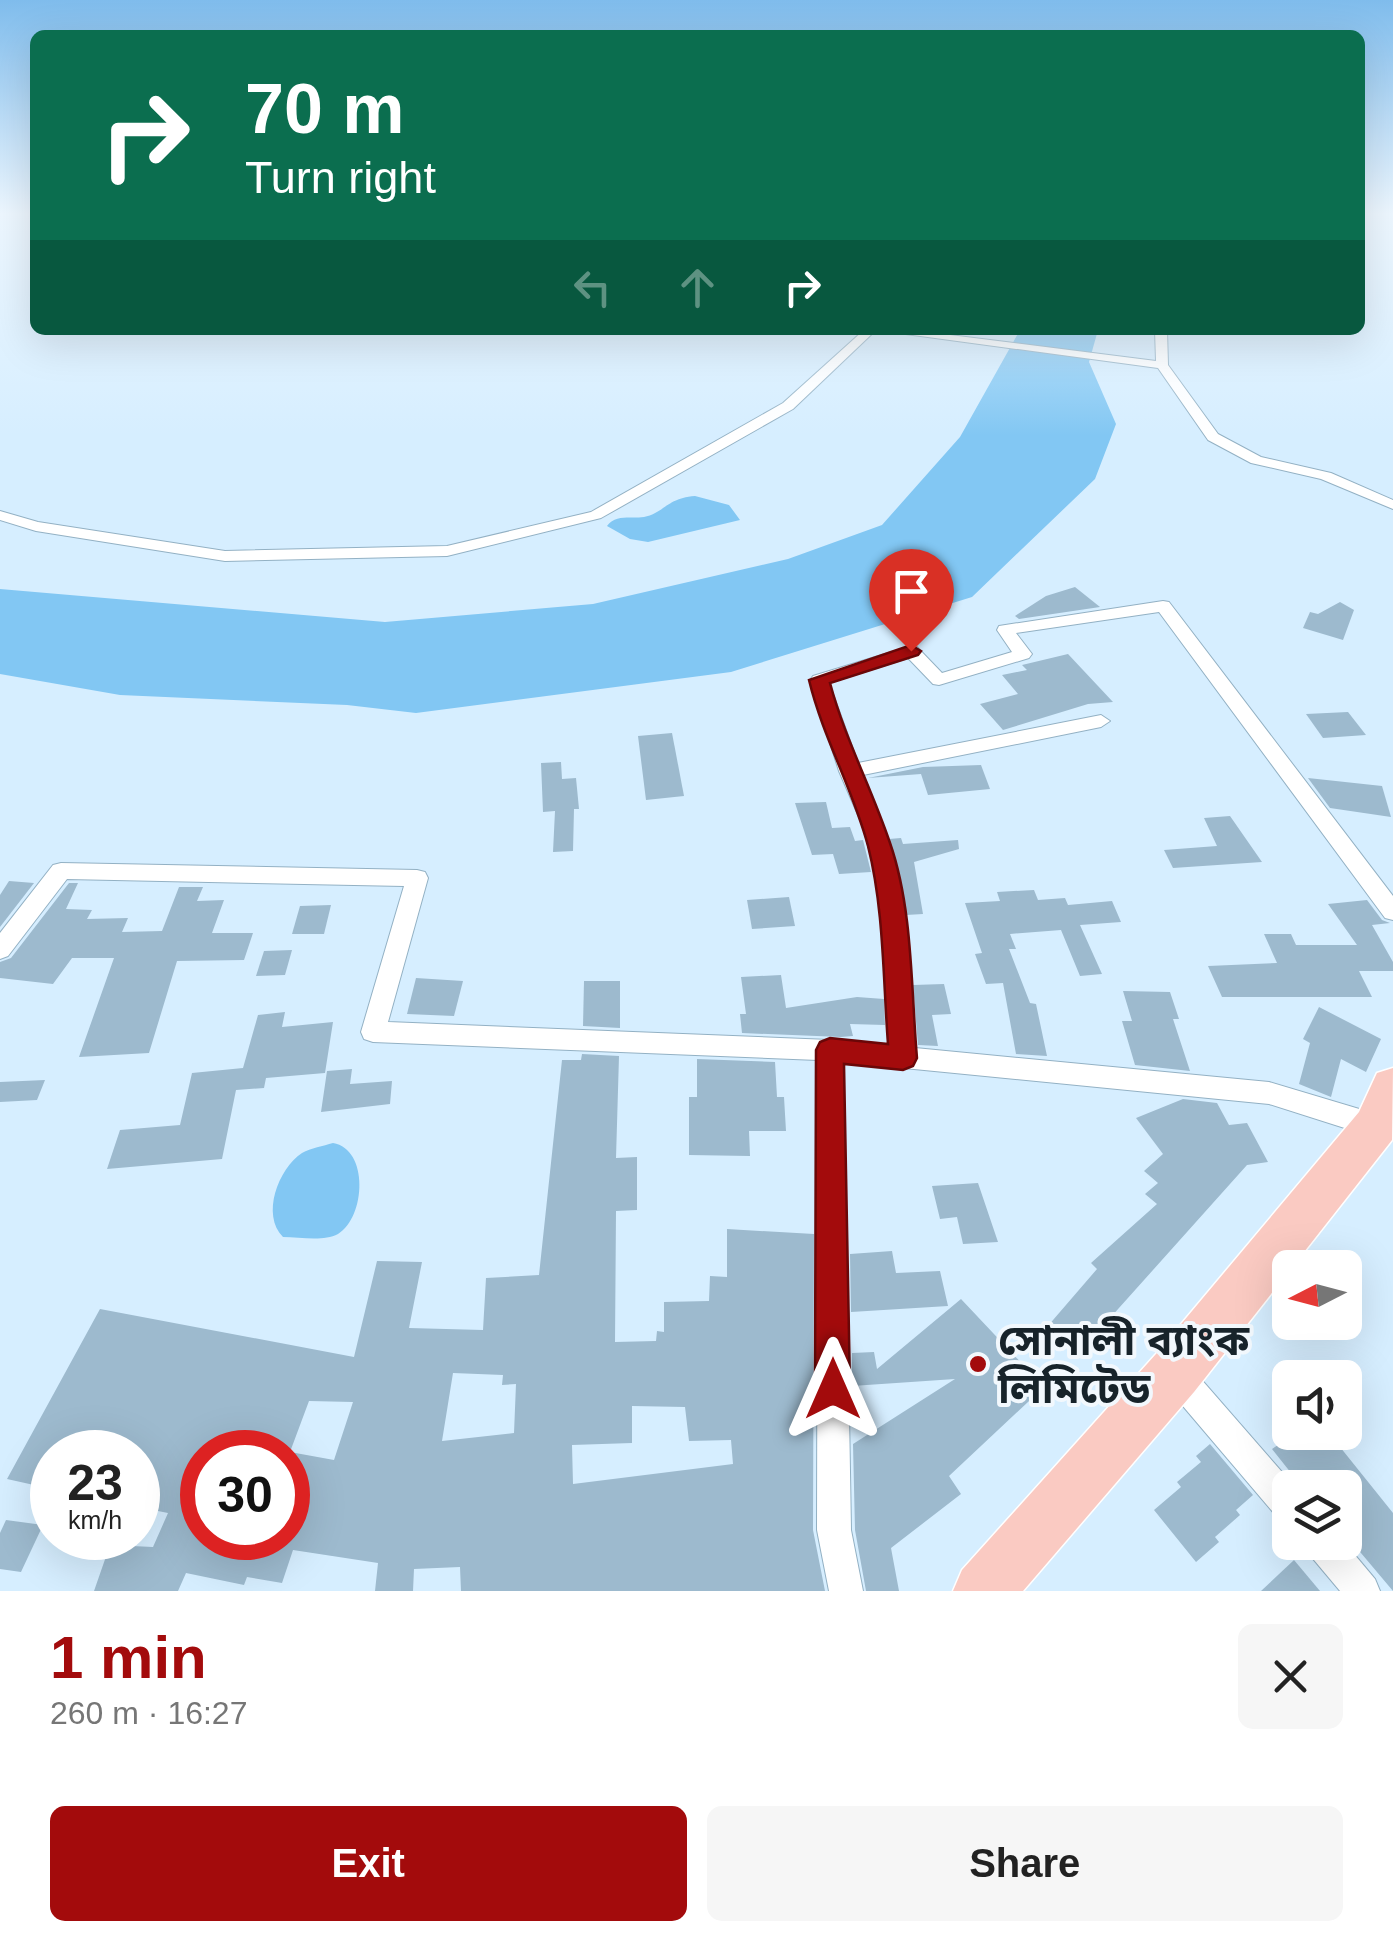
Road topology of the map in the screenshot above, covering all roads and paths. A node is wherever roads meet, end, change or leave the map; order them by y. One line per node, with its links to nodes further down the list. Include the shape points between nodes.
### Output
1 (866, 335): 6 (street, via 788,406 596,515 447,551 225,556)
2 (917, 335): 4 (street)
3 (1161, 335): 4 (street)
4 (1162, 365): 5 (street, via 1213,436 1256,460 1326,476)
5 (1393, 505)
6 (0, 515)
7 (1100, 721): 8 (street)
8 (849, 771): 9 (street, via 819,680 911,651 939,680 1022,654 1005,630 1163,606); 12 (street, via 880,846)
9 (1393, 912)
10 (0, 950): 11 (street, via 61,871 417,878 373,1032)
11 (830, 1050): 12 (street); 17 (street, via 834,1530)
12 (903, 1058): 13 (street)
13 (1384, 1106): 14 (highway)
14 (1175, 1372): 15 (street); 18 (highway)
15 (1272, 1485)
16 (1337, 1560): 19 (street)
17 (846, 1591)
18 (984, 1591)
19 (1363, 1591)

